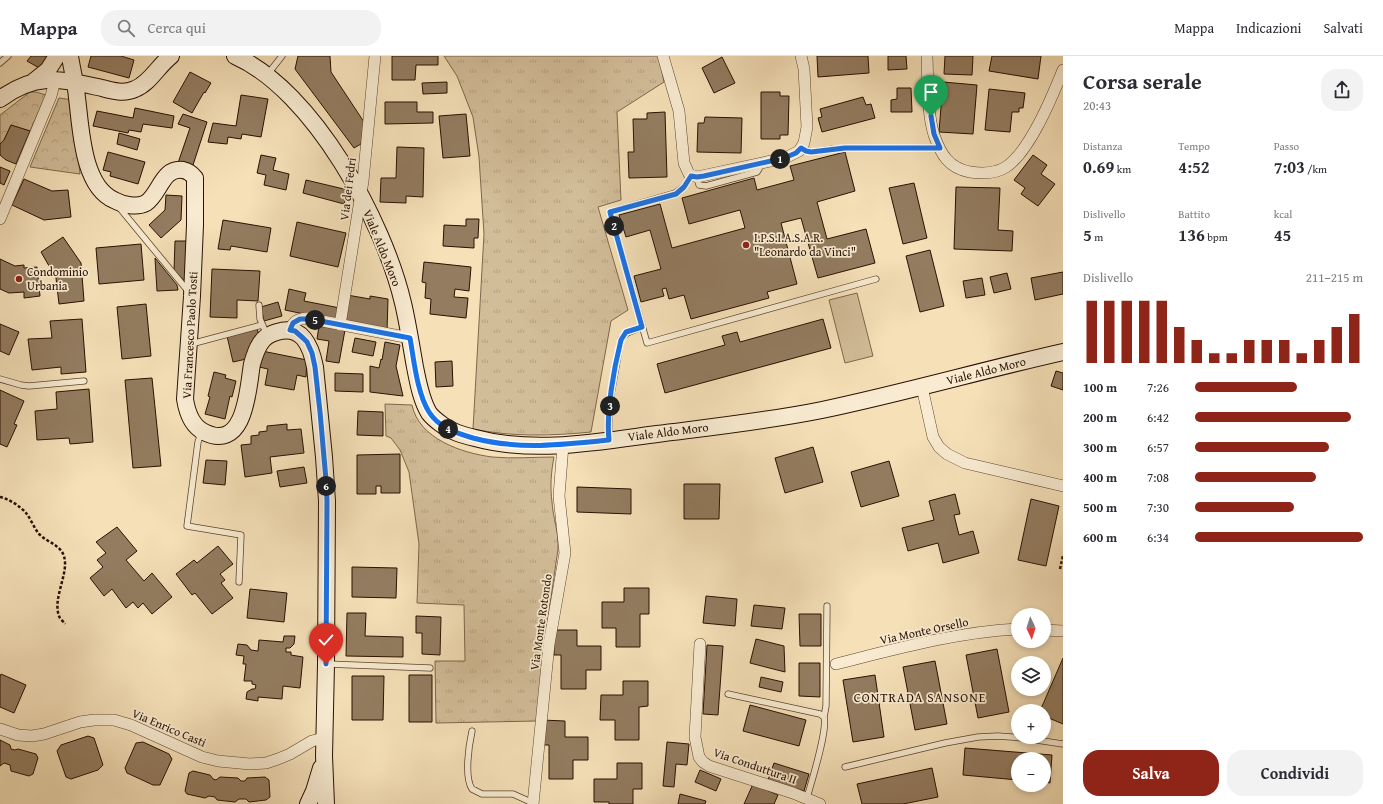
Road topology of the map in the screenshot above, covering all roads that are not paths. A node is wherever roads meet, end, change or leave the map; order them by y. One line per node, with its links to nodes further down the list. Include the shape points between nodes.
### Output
1 (8, 56): 10 (lane)
2 (61, 56): 13 (street); 14 (street); 15 (street)
3 (171, 56): 15 (street, via 143,84 129,91 119,92)
4 (235, 56): 12 (street, Viale Aldo Moro)
5 (282, 56): 12 (lane)
6 (375, 56): 20 (street, Via dei Fedri)
7 (663, 56): 19 (street, via 680,120 685,167)
8 (801, 56): 17 (street, via 807,127)
9 (927, 56): 11 (street, via 934,134 948,162 965,171 992,172 1006,167 1019,154 1037,127)
10 (0, 63)
11 (1063, 70)
12 (267, 75): 20 (street, Viale Aldo Moro, via 323,136)
13 (55, 80): 14 (street); 15 (street); 22 (street, via 51,96)
14 (33, 82): 16 (street)
15 (75, 83): 21 (street, via 87,163 96,183)
16 (0, 99)
17 (801, 148): 18 (lane, via 811,152); 19 (street, via 791,156)
18 (832, 149)
19 (694, 176): 27 (lane, via 676,194 610,212)
20 (361, 197): 26 (street, Via dei Fedri); 30 (street, Viale Aldo Moro, via 382,239 396,279)
21 (114, 201): 24 (lane); 24 (street, Via Francesco Paolo Tosti, via 127,205 142,204 150,200 170,173 182,170 194,176)
22 (0, 219)
23 (876, 279): 27 (lane, via 647,343)
24 (192, 296): 31 (street, Via Francesco Paolo Tosti)
25 (259, 305): 28 (lane, via 258,314)
26 (340, 325): 29 (street, via 303,319 293,323); 30 (street)
27 (642, 327): 37 (lane, via 626,332 621,340 611,395)
28 (265, 330): 29 (street); 31 (lane); 36 (street, via 254,357 241,420 226,434 217,436)
29 (290, 330): 46 (street, via 295,331 307,342 315,367 326,480)
30 (410, 338): 38 (street, Viale Aldo Moro, via 422,396 429,412 439,423 457,433 499,443)
31 (189, 345): 36 (street, Via Francesco Paolo Tosti, via 186,404 190,416)
32 (1063, 352): 35 (street, Viale Aldo Moro)
33 (0, 379): 34 (lane, via 29,386)
34 (84, 381)
35 (922, 387): 37 (street, Viale Aldo Moro, via 809,412); 39 (street, via 933,437 947,454 956,459)
36 (202, 431): 40 (lane, via 198,442 187,526 241,535)
37 (609, 440): 38 (street, Viale Aldo Moro)
38 (563, 445): 60 (street, Via Monte Rotondo, via 559,496 564,556 549,644)
39 (1063, 486)
40 (239, 582)
41 (828, 606): 50 (lane)
42 (1011, 629): 47 (street, Via Monte Orsello, via 955,636)
43 (1051, 631): 44 (street)
44 (1063, 632)
45 (700, 644): 57 (street, Via Conduttura II, via 695,732 701,760 716,768)
46 (326, 664): 48 (lane); 53 (street)
47 (836, 664)
48 (430, 668)
49 (728, 694): 50 (lane)
50 (824, 717): 57 (lane, via 823,735)
51 (0, 729): 53 (street, Via Enrico Casti, via 12,734 32,736 80,722 114,720 202,757 250,764 272,761 312,741)
52 (472, 731): 60 (lane, via 468,769 472,789 482,794 513,794)
53 (324, 738): 55 (street)
54 (1063, 744): 56 (lane, via 998,736 973,738)
55 (324, 759): 58 (street); 59 (street)
56 (846, 767)
57 (807, 798): 61 (street, Via Conduttura II)
58 (308, 804)
59 (326, 804)
60 (533, 804)
61 (820, 804)

